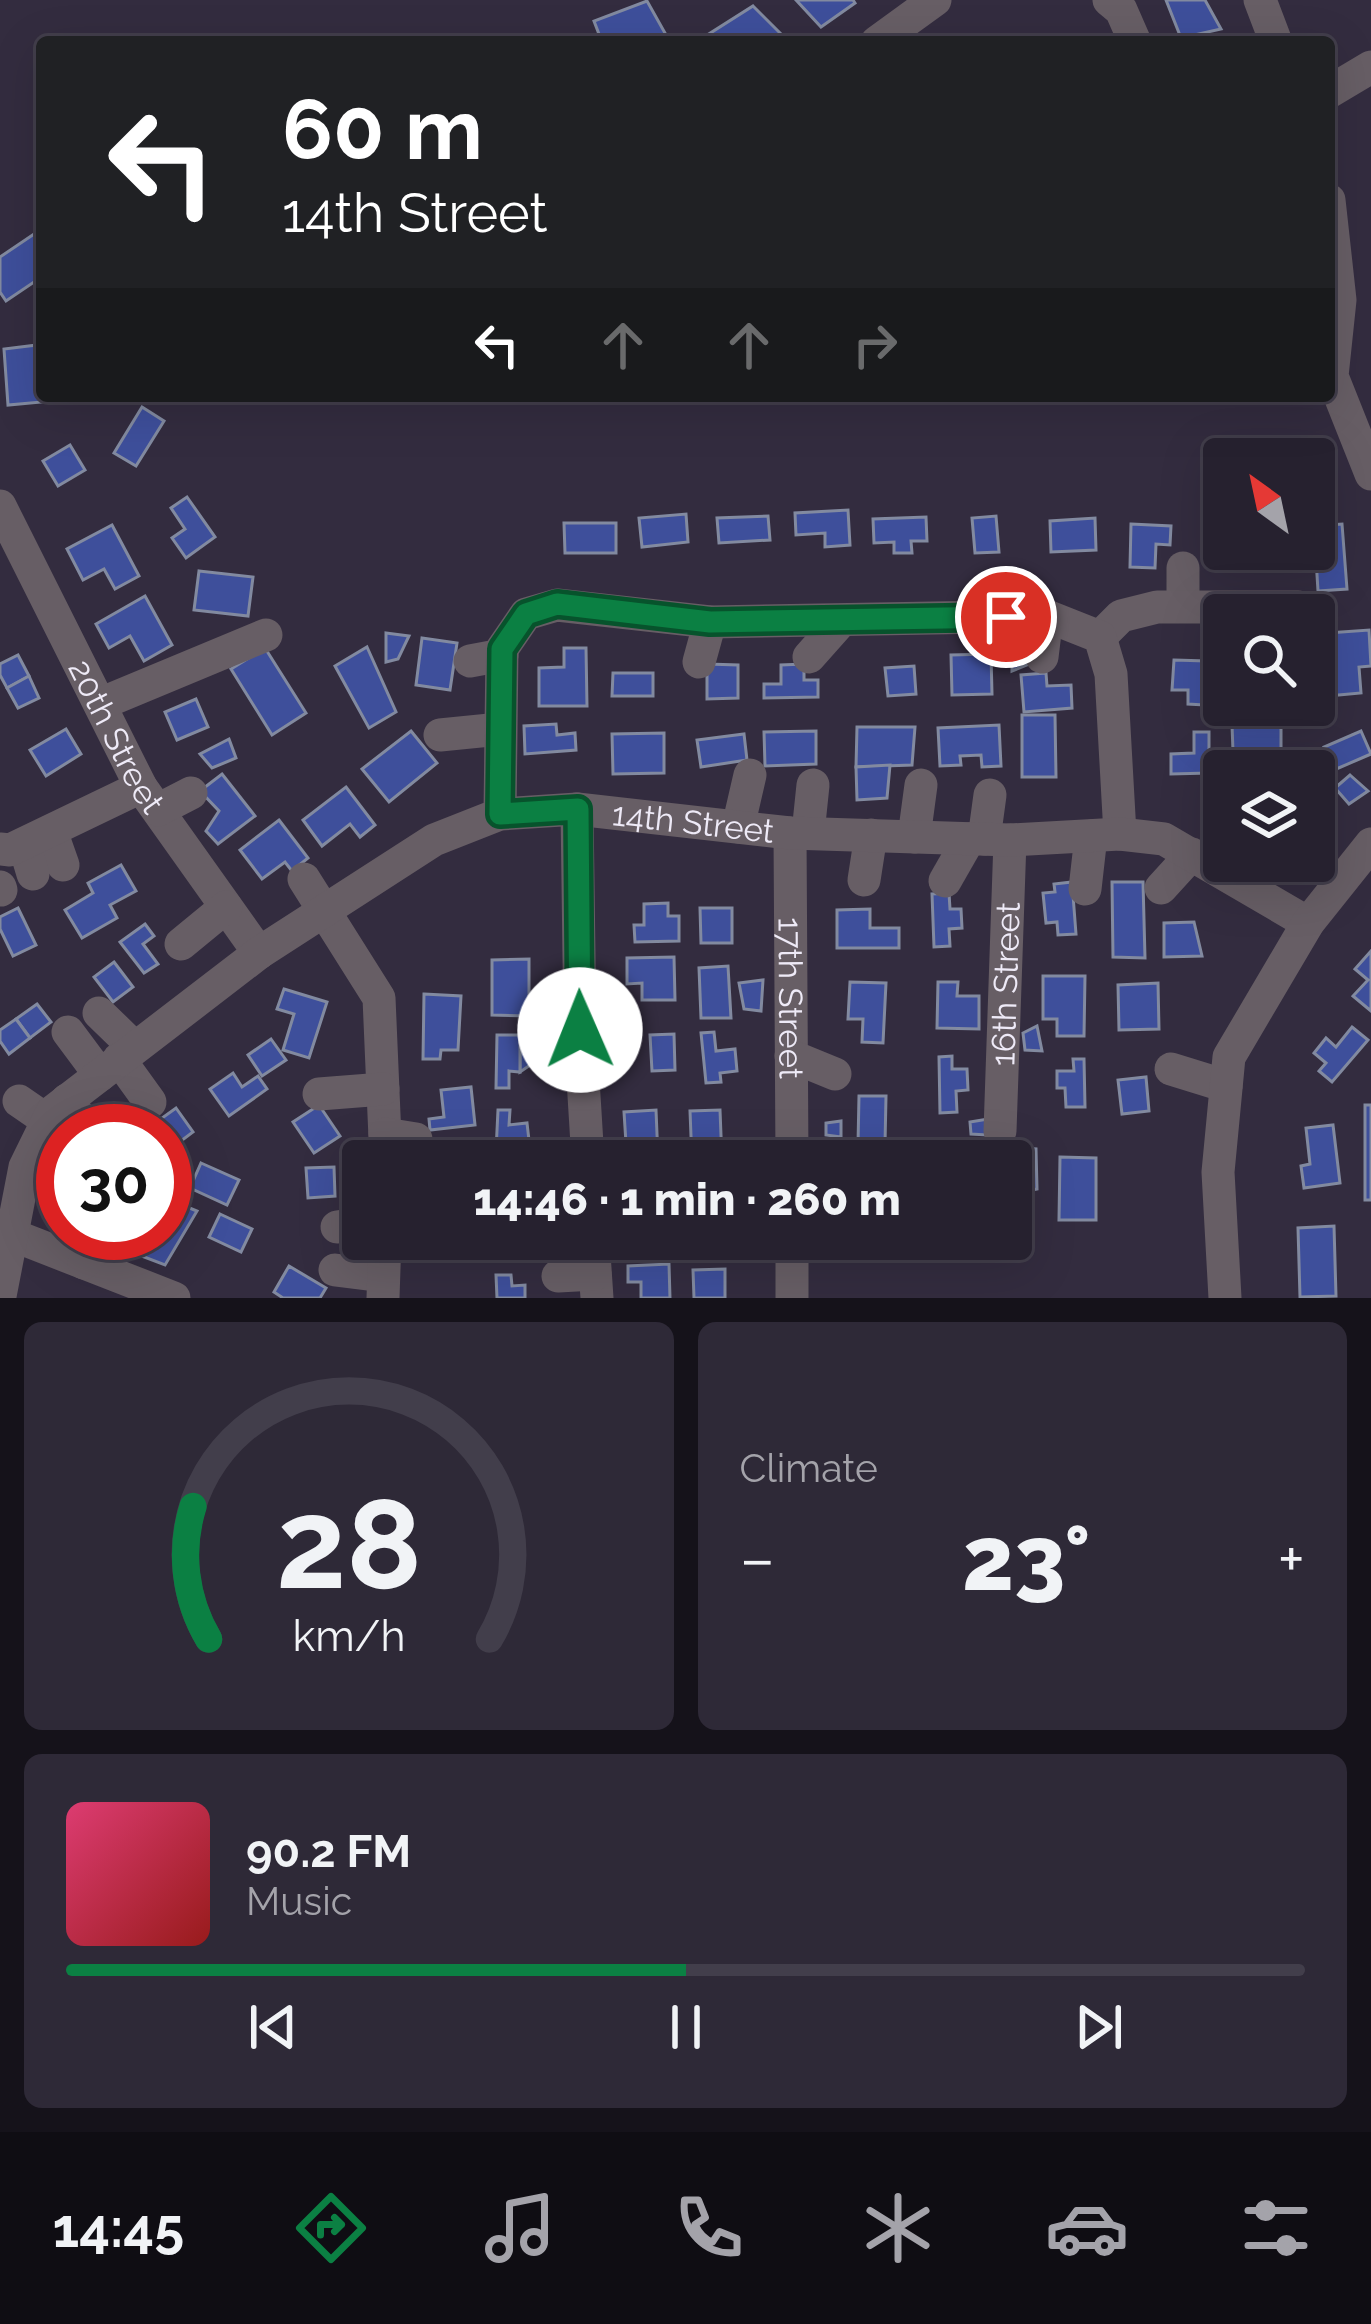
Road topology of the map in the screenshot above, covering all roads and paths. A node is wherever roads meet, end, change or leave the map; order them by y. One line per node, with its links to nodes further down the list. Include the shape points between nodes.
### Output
1 (1109, 0): 5 (street)
2 (1260, 0): 6 (street)
3 (922, 4): 4 (street)
4 (884, 36)
5 (1132, 36)
6 (1274, 36)
7 (1371, 67): 8 (street)
8 (1335, 88)
9 (1335, 255): 10 (street)
10 (1335, 348)
11 (1335, 384): 12 (street)
12 (1371, 474)
13 (0, 506): 25 (street, 20th Street)
14 (1183, 568): 15 (street)
15 (1183, 606): 16 (street); 21 (street, via 1121,616)
16 (1203, 608)
17 (1047, 616): 18 (street); 21 (street); 23 (street)
18 (842, 621): 19 (street); 22 (street)
19 (710, 622): 24 (street); 26 (street, via 557,604 526,614 486,658)
20 (266, 635): 25 (street)
21 (1100, 637): 29 (street, via 1112,674)
22 (809, 657)
23 (1042, 657)
24 (699, 662)
25 (100, 704): 35 (street, 20th Street)
26 (500, 729): 27 (street); 37 (street)
27 (440, 735)
28 (1082, 740): 29 (street)
29 (1117, 748): 41 (street)
30 (750, 776): 38 (street)
31 (813, 785): 39 (street, 17th Street)
32 (921, 785): 42 (street)
33 (191, 793): 35 (street)
34 (990, 795): 43 (street)
35 (149, 798): 45 (street); 52 (street, 20th Street)
36 (578, 809): 37 (street, 14th Street); 38 (street, 14th Street, via 658,808); 72 (street, via 569,1051)
37 (500, 814): 53 (street, 14th Street, via 434,840)
38 (738, 826): 39 (street, 14th Street)
39 (799, 833): 40 (street, 14th Street); 59 (street, 17th Street)
40 (871, 835): 42 (street, 14th Street); 48 (street)
41 (1105, 835): 43 (street, 14th Street); 46 (street, 14th Street, via 1164,839); 51 (street)
42 (914, 837): 43 (street, 14th Street)
43 (987, 839): 49 (street); 70 (street, 16th Street)
44 (1371, 844): 54 (street)
45 (26, 854)
46 (1192, 854): 50 (street); 54 (street, 14th Street)
47 (304, 880): 53 (street)
48 (864, 880)
49 (946, 880)
50 (1161, 888)
51 (1084, 889)
52 (226, 907): 55 (street); 56 (street, 20th Street)
53 (325, 910): 56 (street, 14th Street); 64 (street, via 379,998 395,1047)
54 (1308, 923): 63 (street, via 1229,1057)
55 (182, 944)
56 (259, 953): 60 (street, 14th Street)
57 (99, 1012): 60 (street)
58 (68, 1031): 60 (street)
59 (791, 1056): 62 (street); 73 (street, 17th Street)
60 (118, 1060): 67 (street); 68 (street, 14th Street)
61 (1171, 1069): 63 (street)
62 (835, 1074)
63 (1226, 1086): 86 (street, via 1218,1172)
64 (383, 1089): 65 (street); 71 (street)
65 (319, 1094)
66 (19, 1101): 69 (street)
67 (150, 1102)
68 (65, 1104)
69 (36, 1105)
70 (994, 1111)
71 (394, 1140)
72 (585, 1140)
73 (792, 1140)
74 (36, 1149): 75 (street, 14th Street)
75 (15, 1236): 78 (street); 83 (street, 14th Street)
76 (86, 1260): 78 (street)
77 (792, 1260): 85 (street)
78 (84, 1263): 84 (street)
79 (335, 1270): 82 (street)
80 (559, 1276): 81 (street)
81 (596, 1286)
82 (383, 1287)
83 (0, 1297)
84 (174, 1298)
85 (792, 1298)
86 (1225, 1298)

